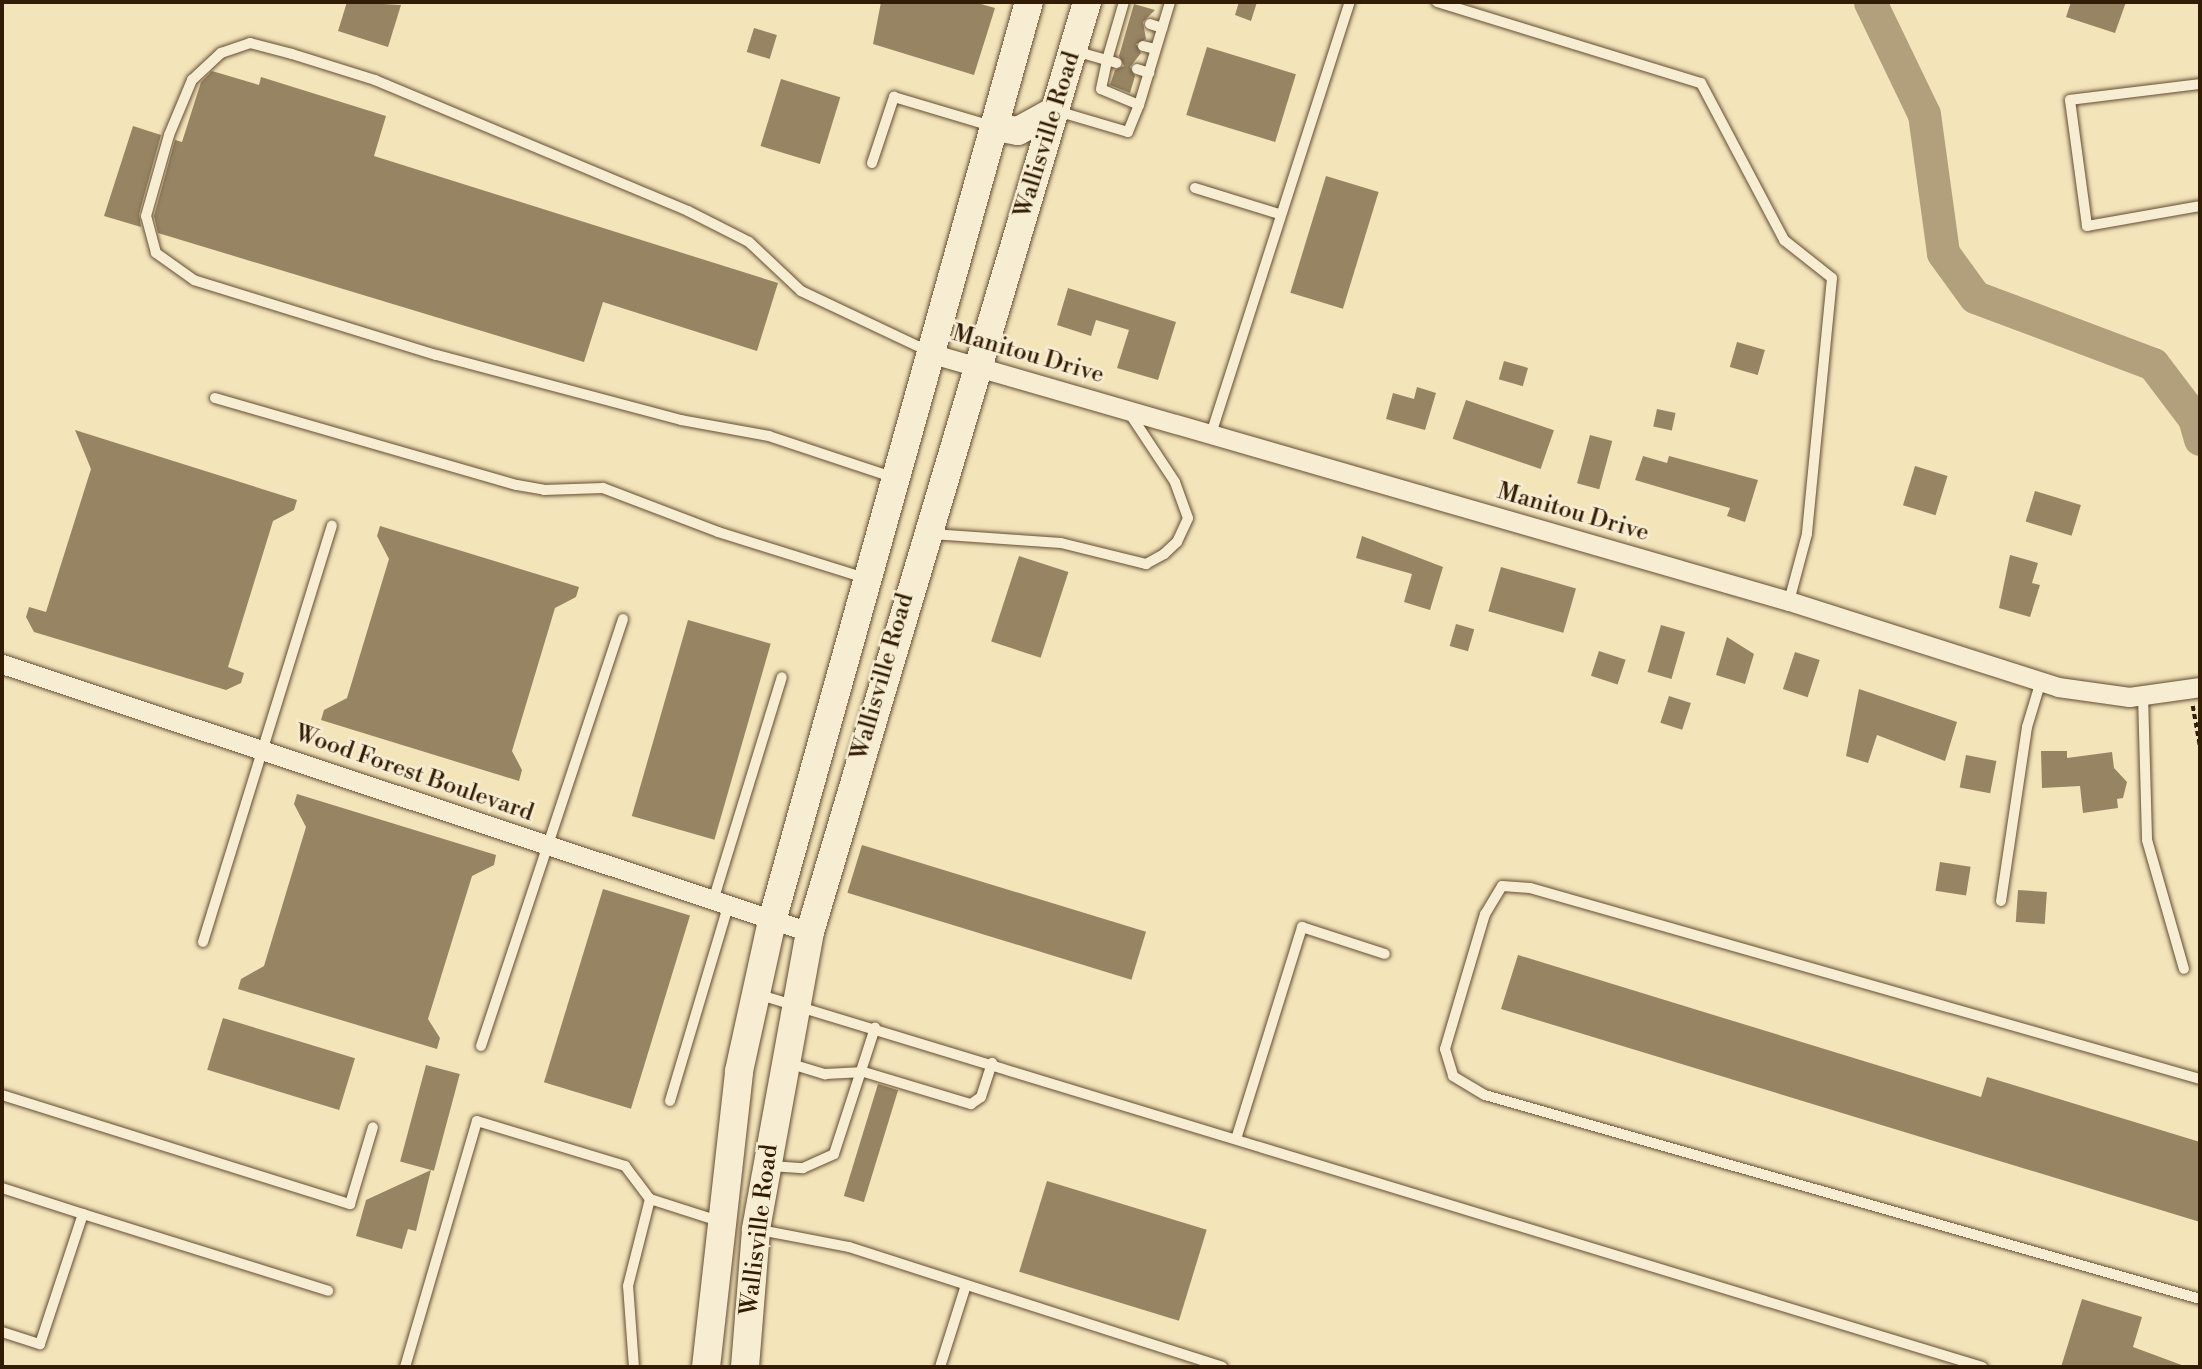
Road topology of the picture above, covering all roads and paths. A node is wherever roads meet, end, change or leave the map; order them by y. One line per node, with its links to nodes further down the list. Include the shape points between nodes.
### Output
1 (1029, 2): 18 (main road, Wallisville Road)
2 (1087, 2): 11 (main road, Wallisville Road)
3 (1124, 2): 12 (lane, via 1125,17)
4 (1170, 2): 8 (lane)
5 (1350, 2): 22 (lane)
6 (1437, 2): 33 (lane, via 1700,83 1784,240 1832,278 1807,534)
7 (1150, 24): 8 (lane)
8 (1162, 28): 10 (lane)
9 (1143, 47): 10 (lane)
10 (1156, 49): 14 (lane)
11 (1074, 50): 12 (lane); 17 (main road, Wallisville Road)
12 (1112, 61): 16 (lane, via 1103,93)
13 (1137, 69): 14 (lane)
14 (1149, 73): 16 (lane)
15 (2200, 84): 21 (lane, via 2070,100 2087,226)
16 (1139, 105): 17 (lane, via 1123,133)
17 (1056, 110): 18 (main road, via 1018,131); 24 (main road, Wallisville Road)
18 (995, 127): 19 (lane, via 894,97); 23 (main road, Wallisville Road)
19 (872, 163)
20 (1195, 188): 22 (lane)
21 (2200, 206)
22 (1279, 214): 27 (lane)
23 (933, 354): 24 (street, Manitou Drive); 28 (main road, Wallisville Road); 28 (lane, via 801,291 749,243 688,211 375,80 292,54 250,43 221,53 192,80 169,135 146,216 156,253 194,280 436,355 681,420 769,436)
24 (979, 365): 26 (street, Manitou Drive); 31 (main road, Wallisville Road)
25 (215, 398): 32 (lane, via 517,485 544,490 603,488 718,532)
26 (1127, 409): 27 (street, Manitou Drive); 31 (lane, via 1175,482 1188,517 1177,542 1164,554 1146,564 1061,543)
27 (1211, 434): 33 (street, Manitou Drive)
28 (895, 478): 29 (main road, Wallisville Road)
29 (881, 523): 31 (main road); 32 (main road, Wallisville Road)
30 (332, 526): 41 (lane)
31 (925, 533): 46 (main road, Wallisville Road)
32 (866, 578): 45 (main road, Wallisville Road)
33 (1789, 601): 37 (street, Manitou Drive)
34 (624, 619): 42 (lane)
35 (2, 664): 41 (street, Wood Forest Boulevard)
36 (782, 677): 44 (lane)
37 (2041, 681): 39 (street, Manitou Drive); 43 (lane, via 2027,727)
38 (2195, 688): 39 (street, Manitou Drive); 40 (path)
39 (2143, 695): 49 (lane, via 2147,839)
40 (2200, 745)
41 (263, 748): 42 (street, Wood Forest Boulevard); 47 (lane)
42 (546, 845): 44 (street, Wood Forest Boulevard); 53 (lane)
43 (2001, 901)
44 (720, 904): 45 (street, Wood Forest Boulevard); 59 (lane)
45 (772, 921): 46 (street, Wood Forest Boulevard); 50 (main road, Wallisville Road)
46 (810, 932): 51 (main road, Wallisville Road)
47 (203, 942)
48 (1385, 954): 61 (lane, via 1302,927)
49 (2184, 969)
50 (756, 994): 51 (lane); 66 (main road, Wallisville Road, via 739,1071)
51 (796, 1004): 52 (lane); 54 (main road, Wallisville Road)
52 (876, 1028): 55 (lane); 56 (lane)
53 (481, 1046)
54 (785, 1063): 56 (lane, via 825,1074); 62 (main road, Wallisville Road)
55 (992, 1063): 56 (lane, via 981,1097 971,1104); 61 (lane)
56 (864, 1072): 62 (lane, via 834,1154 803,1168)
57 (2200, 1079): 70 (lane, via 1512,887 1502,887 1485,914 1445,1049 1453,1076 1485,1094)
58 (2, 1095): 60 (lane, via 350,1204)
59 (670, 1101)
60 (373, 1127)
61 (1237, 1136): 78 (lane)
62 (767, 1166): 67 (main road, Wallisville Road)
63 (2, 1188): 65 (lane)
64 (650, 1199): 66 (lane); 72 (lane, via 625,1167 477,1121); 73 (lane, via 628,1286)
65 (83, 1214): 69 (lane); 71 (lane, via 40,1344)
66 (720, 1221): 67 (main road); 74 (main road, Wallisville Road)
67 (756, 1229): 68 (lane, via 849,1247); 75 (main road, Wallisville Road)
68 (965, 1288): 76 (lane); 77 (lane)
69 (328, 1291)
70 (2200, 1299)
71 (2, 1332)
72 (405, 1367)
73 (634, 1367)
74 (706, 1367)
75 (745, 1367)
76 (940, 1367)
77 (1222, 1367)
78 (1982, 1367)

